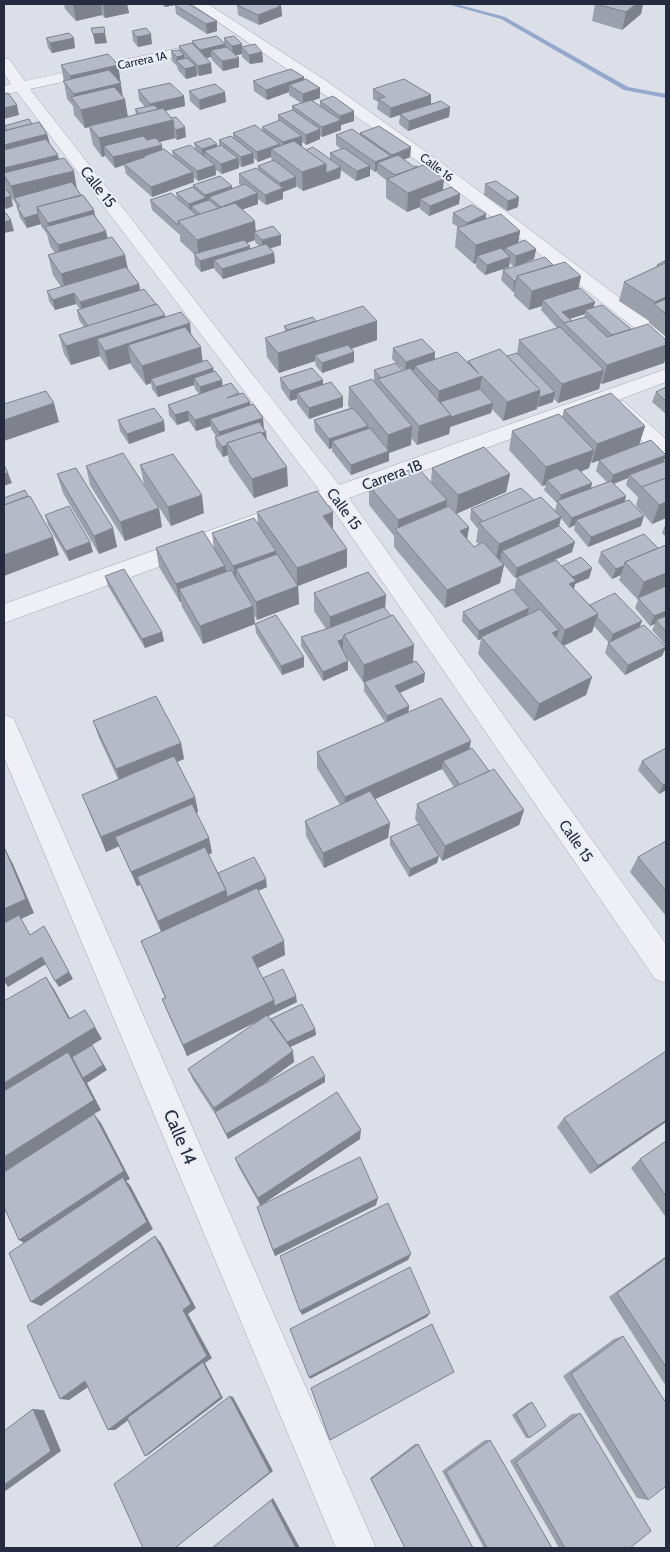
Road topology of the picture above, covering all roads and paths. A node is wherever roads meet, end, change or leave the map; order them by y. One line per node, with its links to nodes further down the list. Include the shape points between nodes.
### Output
1 (199, 4): 2 (street, Calle 16)
2 (251, 36): 4 (street, Carrera 1A); 5 (street, Calle 16, via 379,124)
3 (4, 62): 4 (street, Calle 15)
4 (12, 89): 9 (street, Calle 15)
5 (666, 342)
6 (666, 375): 7 (street, Carrera 1B)
7 (606, 396): 8 (street); 9 (street, Carrera 1B)
8 (666, 451)
9 (335, 495): 10 (street, Carrera 1B); 12 (street, Calle 15)
10 (4, 614)
11 (4, 726): 13 (street, Calle 14)
12 (666, 969)
13 (356, 1548)

